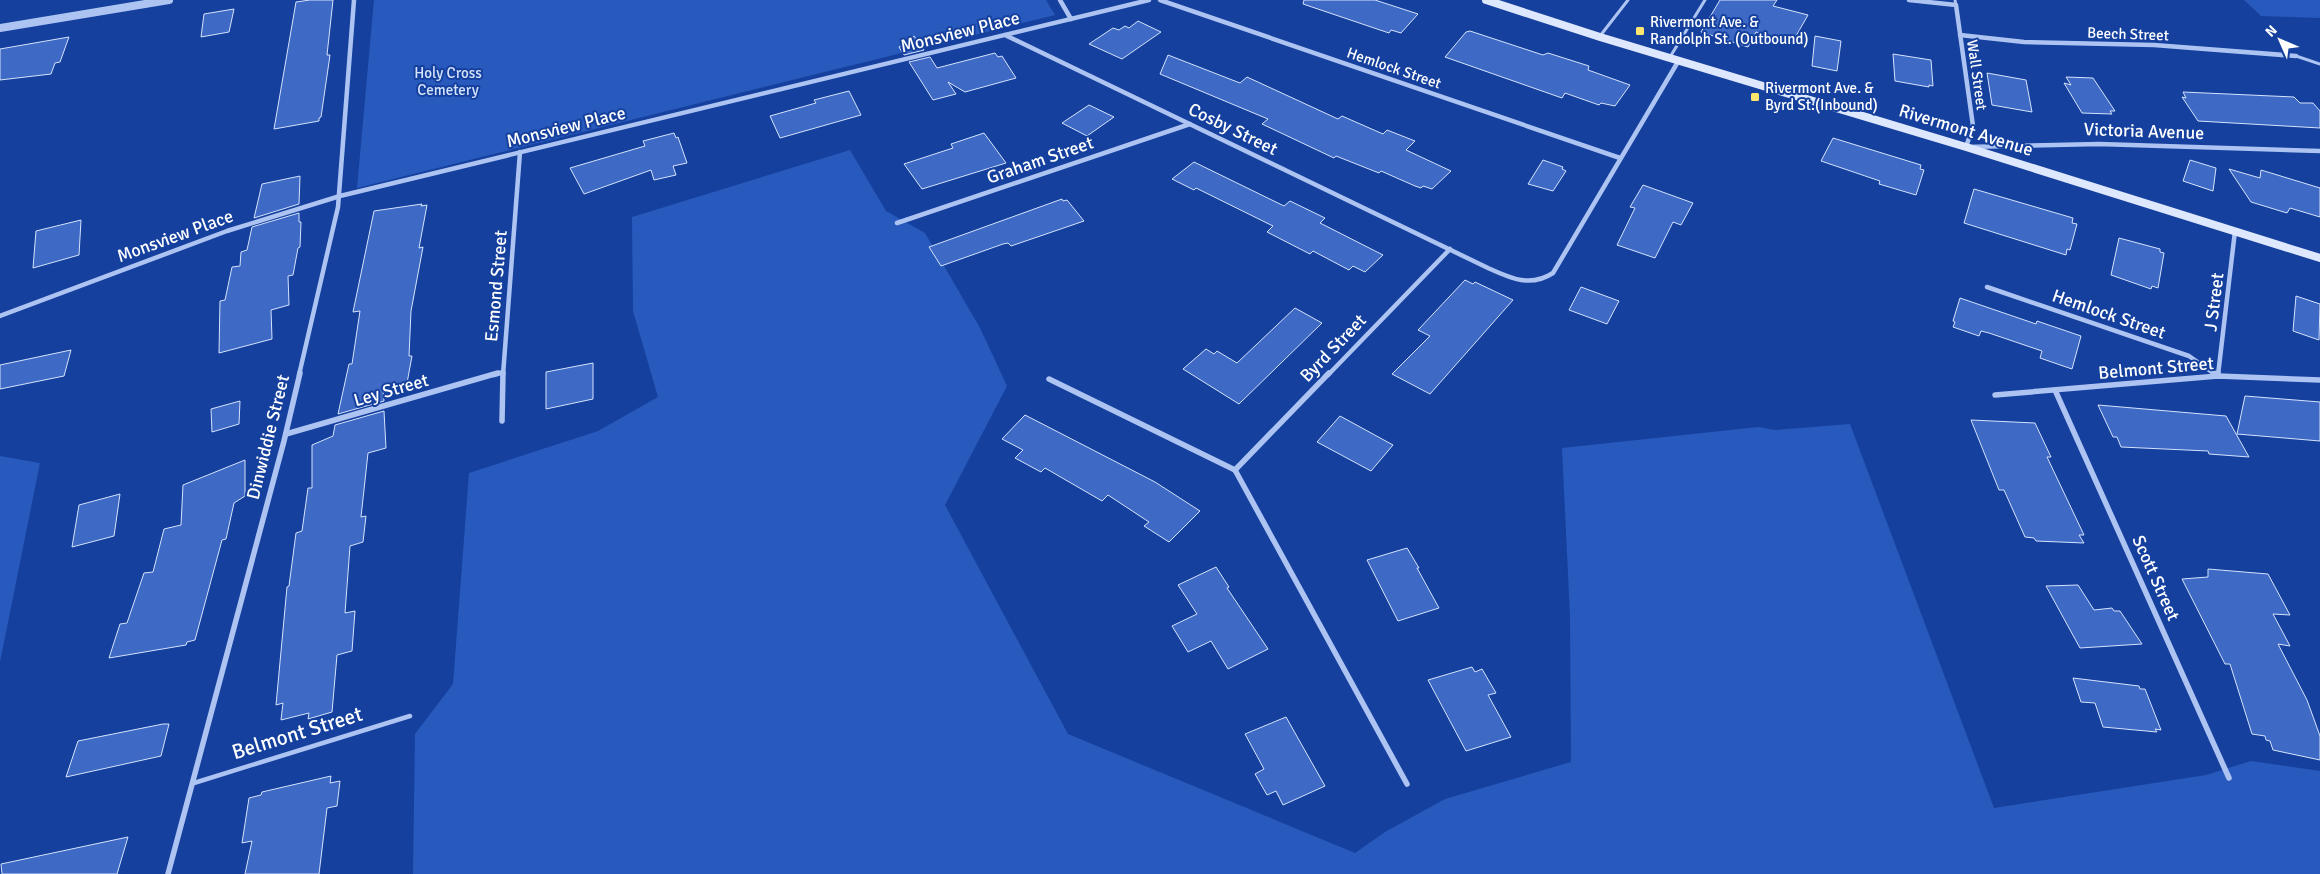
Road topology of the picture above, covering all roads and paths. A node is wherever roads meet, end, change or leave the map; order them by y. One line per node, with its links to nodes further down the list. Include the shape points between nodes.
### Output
1 (169, 0): 12 (street)
2 (354, 0): 25 (street, Dinwiddie Street)
3 (1060, 0): 11 (street)
4 (1149, 0): 11 (street, Monsview Place)
5 (1160, 0): 24 (street, Hemlock Street)
6 (1486, 0): 15 (main road, Rivermont Avenue)
7 (1628, 0): 15 (lane)
8 (1705, 0): 17 (lane)
9 (1910, 0): 10 (street)
10 (1956, 2): 14 (street, Wall Street)
11 (1070, 19): 13 (street, Monsview Place)
12 (0, 28)
13 (1005, 35): 20 (street, Cosby Street); 23 (street, Monsview Place)
14 (1960, 35): 16 (street, Beech Street, via 2024,42 2154,45); 21 (street, Wall Street, via 1973,126)
15 (1600, 37): 17 (main road, Rivermont Avenue)
16 (2296, 56): 19 (lane)
17 (1670, 57): 18 (main road, Rivermont Avenue)
18 (1680, 60): 21 (main road, Rivermont Avenue); 24 (street)
19 (2320, 64)
20 (1191, 124): 26 (street, Graham Street); 28 (street, Cosby Street)
21 (1966, 147): 22 (street, Victoria Avenue, via 2090,143); 27 (main road, Rivermont Avenue)
22 (2320, 151)
23 (520, 152): 25 (street, Monsview Place); 32 (street, Esmond Street)
24 (1620, 158): 28 (street, via 1553,273 1544,280 1530,283 1516,280)
25 (340, 196): 31 (street, Monsview Place, via 227,231); 39 (street, Dinwiddie Street)
26 (897, 223)
27 (2234, 231): 29 (main road, Rivermont Avenue); 33 (street, J Street)
28 (1450, 249): 40 (street, Byrd Street)
29 (2320, 258)
30 (1987, 287): 33 (street, Hemlock Street, via 2190,356)
31 (0, 316)
32 (503, 372): 38 (street, Esmond Street); 39 (street, Ley Street)
33 (2218, 376): 35 (street, Belmont Street); 36 (street, Belmont Street)
34 (1050, 379): 40 (street)
35 (2320, 380)
36 (2055, 390): 37 (street, Belmont Street); 42 (street, Scott Street)
37 (1995, 395)
38 (502, 421)
39 (286, 434): 43 (street, Dinwiddie Street)
40 (1235, 470): 44 (street)
41 (410, 716): 43 (lane, Belmont Street)
42 (2229, 778)
43 (194, 783): 45 (street, Dinwiddie Street)
44 (1407, 784)
45 (168, 874)

